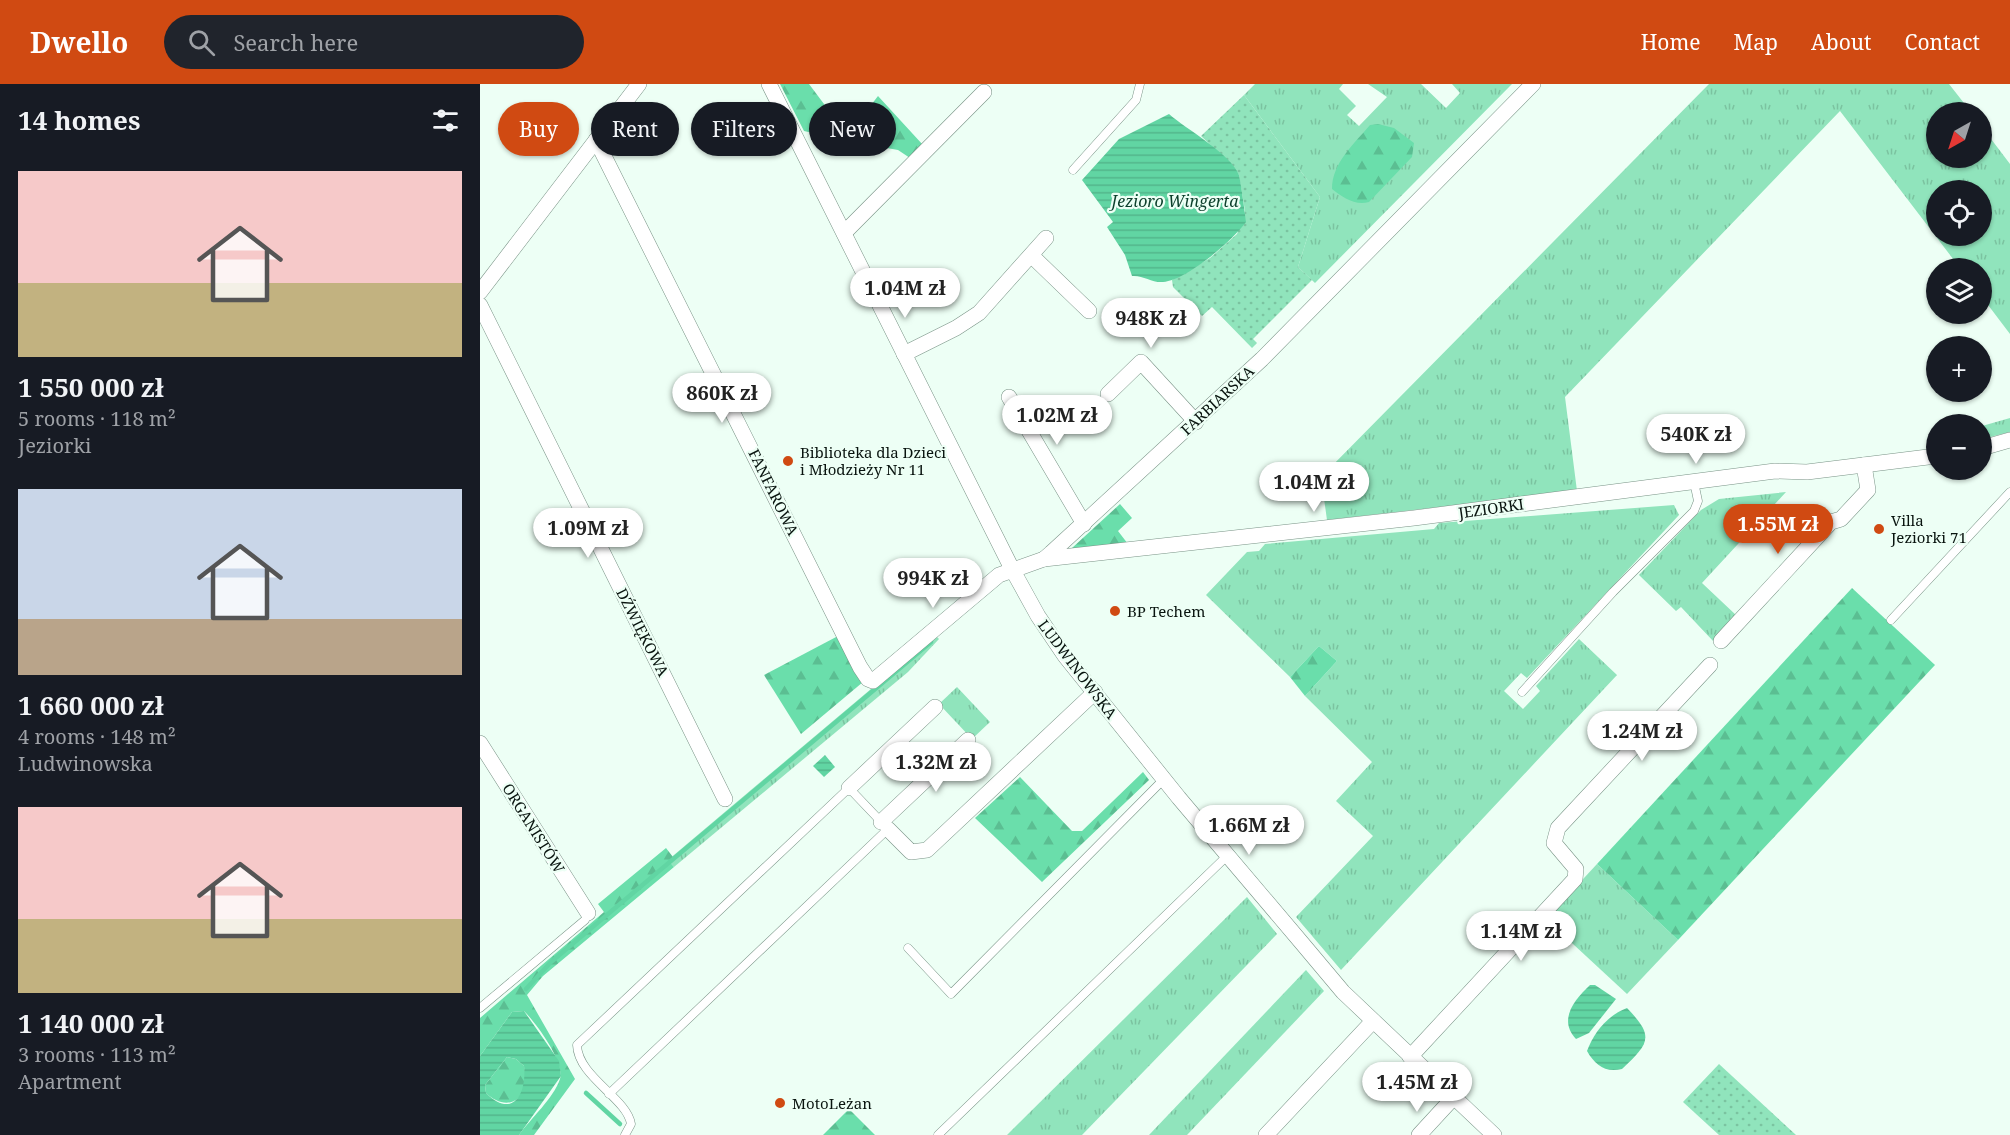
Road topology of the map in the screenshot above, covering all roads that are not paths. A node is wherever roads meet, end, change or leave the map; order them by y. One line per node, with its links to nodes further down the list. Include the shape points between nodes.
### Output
1 (639, 84): 6 (street)
2 (769, 84): 10 (street, LUDWINOWSKA)
3 (1140, 84): 9 (lane, via 1136,100)
4 (1533, 84): 19 (street, FARBIARSKA)
5 (984, 92): 10 (street)
6 (625, 102)
7 (591, 147): 13 (street)
8 (604, 156): 32 (street, FANFAROWA, via 860,667)
9 (1073, 170)
10 (844, 233): 16 (street, LUDWINOWSKA)
11 (1046, 238): 12 (street)
12 (1032, 256): 15 (street); 16 (street, via 968,322)
13 (480, 292)
14 (480, 305): 40 (street, DŹWIĘKOWA)
15 (1089, 311)
16 (904, 354): 28 (street, LUDWINOWSKA)
17 (1108, 394): 19 (street, via 1144,355)
18 (1009, 397): 26 (street)
19 (1196, 422): 26 (street, FARBIARSKA)
20 (2010, 440): 21 (street)
21 (1992, 445)
22 (1926, 457): 23 (street, JEZIORKI)
23 (1864, 465): 24 (street, JEZIORKI); 30 (street, via 1868,490 1841,519 1831,522)
24 (1694, 482): 27 (street, JEZIORKI); 33 (lane, via 1698,501 1694,511 1612,592)
25 (2010, 492): 29 (lane)
26 (1084, 524): 27 (street, FARBIARSKA)
27 (1044, 559): 28 (street, FARBIARSKA)
28 (1012, 569): 32 (street, FARBIARSKA, via 999,575); 34 (street, LUDWINOWSKA, via 1038,616)
29 (1891, 620)
30 (1721, 641)
31 (1710, 664): 47 (street, via 1558,828 1554,843 1576,869 1575,879)
32 (873, 681)
33 (1522, 692)
34 (1095, 693): 38 (street, LUDWINOWSKA); 41 (street, via 927,850 911,852)
35 (935, 707): 39 (street)
36 (968, 740): 41 (street)
37 (480, 743): 43 (street, ORGANISTÓW)
38 (1164, 779): 42 (street, LUDWINOWSKA); 44 (lane, via 951,994)
39 (849, 788): 41 (lane); 48 (lane, via 576,1045 579,1059)
40 (725, 799)
41 (885, 826): 48 (lane)
42 (1227, 856): 46 (street, LUDWINOWSKA, via 1343,992); 51 (lane)
43 (588, 913): 45 (lane, via 585,920)
44 (908, 948)
45 (480, 1008)
46 (1373, 1021): 47 (street, LUDWINOWSKA); 52 (street)
47 (1410, 1057): 49 (street, LUDWINOWSKA)
48 (609, 1094): 50 (lane, via 630,1118)
49 (1454, 1097): 53 (street); 54 (street, LUDWINOWSKA)
50 (625, 1135)
51 (938, 1135)
52 (1266, 1135)
53 (1419, 1135)
54 (1494, 1135)

